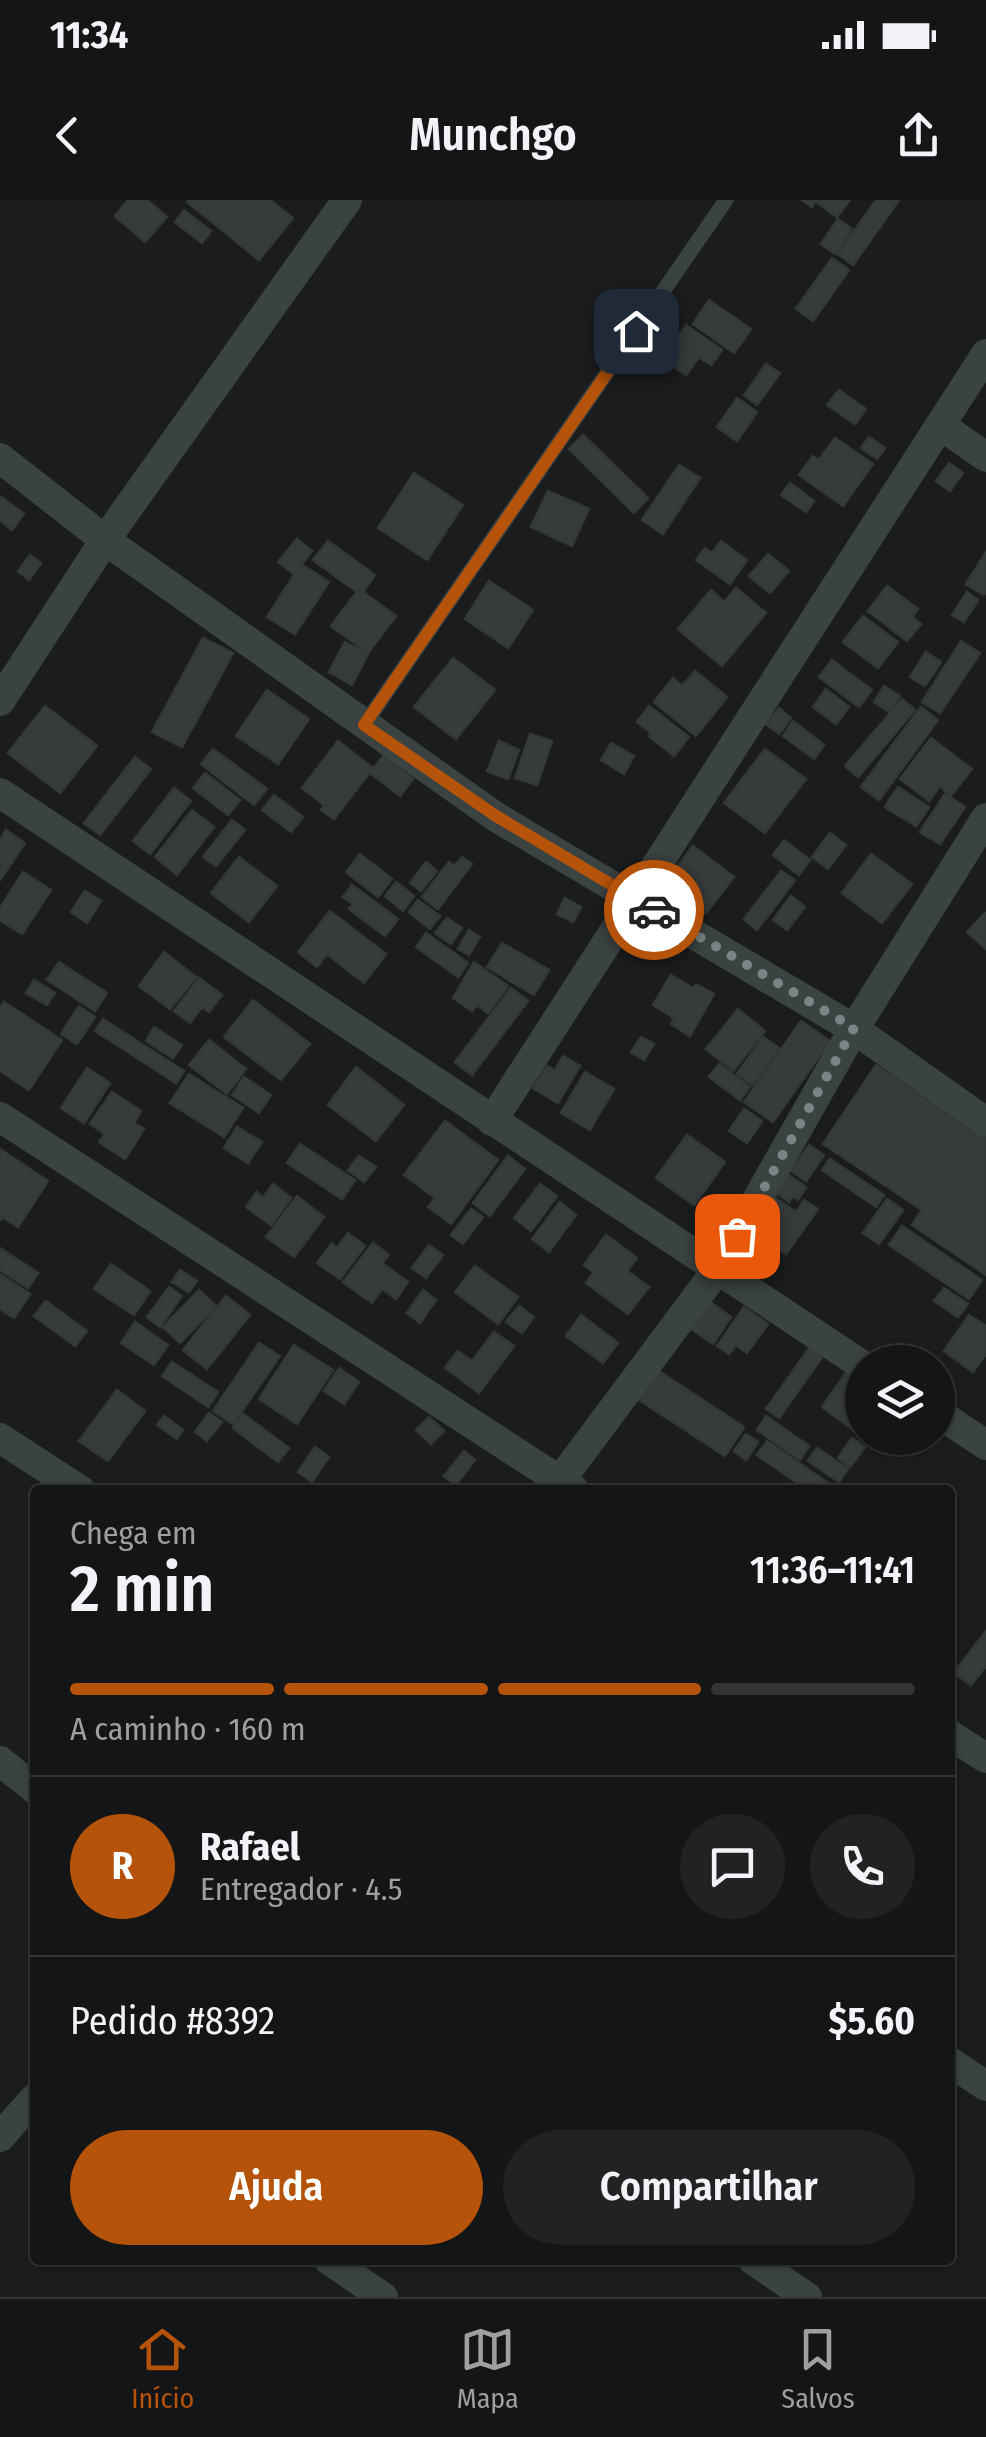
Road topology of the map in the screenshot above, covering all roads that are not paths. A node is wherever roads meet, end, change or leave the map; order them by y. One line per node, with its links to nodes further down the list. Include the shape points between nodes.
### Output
1 (346, 200): 7 (street)
2 (726, 200): 9 (lane)
3 (986, 354): 4 (street)
4 (940, 425): 6 (street); 12 (street)
5 (0, 458): 7 (street)
6 (986, 458)
7 (105, 540): 8 (street); 9 (street)
8 (0, 701)
9 (364, 725): 12 (street, via 496,816)
10 (0, 793): 15 (street)
11 (986, 818): 13 (street)
12 (633, 898): 13 (street); 15 (street)
13 (854, 1028): 16 (street); 17 (street)
14 (0, 1117): 23 (street)
15 (492, 1121): 17 (street)
16 (986, 1122)
17 (717, 1270): 18 (street); 24 (street)
18 (845, 1354)
19 (955, 1425): 21 (street)
20 (0, 1438): 22 (street)
21 (986, 1445)
22 (72, 1485)
23 (560, 1485)
24 (564, 1485)
25 (955, 1737): 26 (street)
26 (986, 1758)
27 (0, 1762): 28 (street)
28 (30, 1785)
29 (955, 2065): 30 (street)
30 (986, 2086)
31 (336, 2265): 33 (street)
32 (760, 2265): 34 (street)
33 (383, 2297)
34 (807, 2297)

